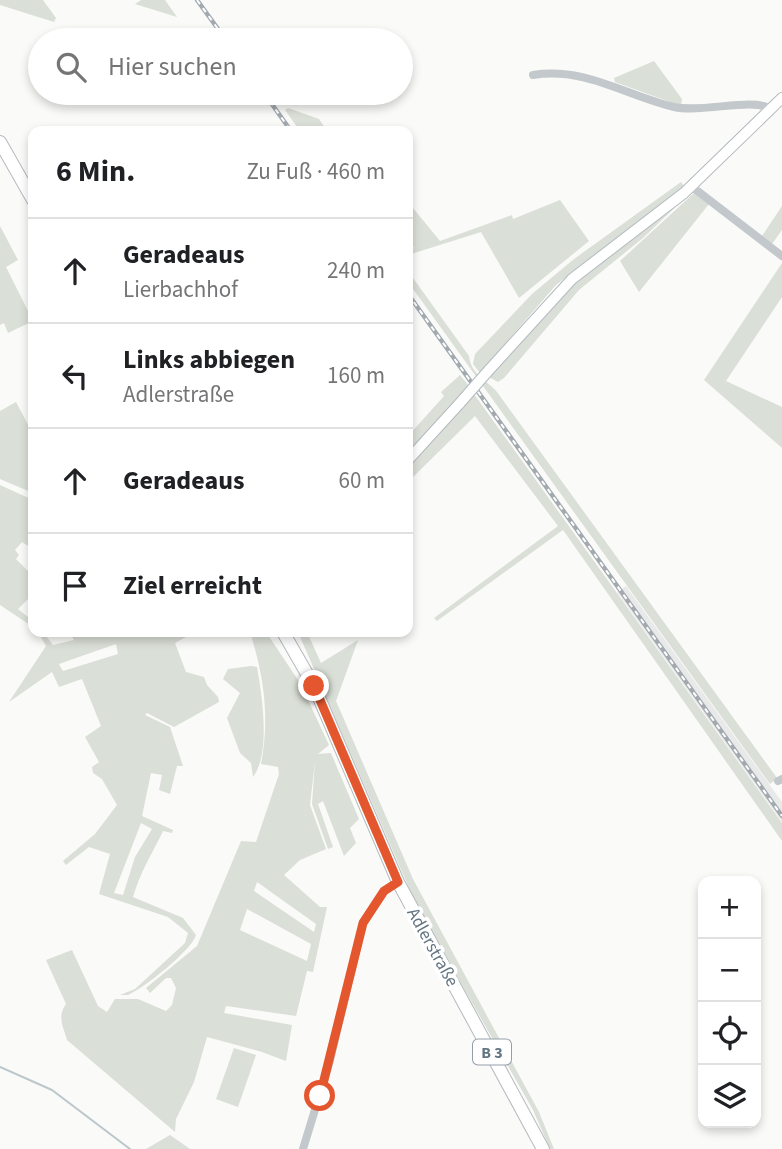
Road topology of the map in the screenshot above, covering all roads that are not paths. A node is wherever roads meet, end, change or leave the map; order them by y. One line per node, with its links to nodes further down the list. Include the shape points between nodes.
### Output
1 (533, 75): 3 (street, via 557,71 581,75 672,106 709,110 754,102)
2 (782, 98): 3 (street)
3 (769, 108): 5 (street)
4 (0, 142): 6 (main road)
5 (691, 186): 7 (street); 8 (street, bridge, via 572,279)
6 (28, 191)
7 (782, 257)
8 (413, 455)
9 (286, 637): 10 (main road, Adlerstraße / B 3, via 338,738)
10 (398, 882): 11 (street, via 384,891 363,923); 12 (main road, Adlerstraße / B 3)
11 (303, 1149)
12 (543, 1149)

